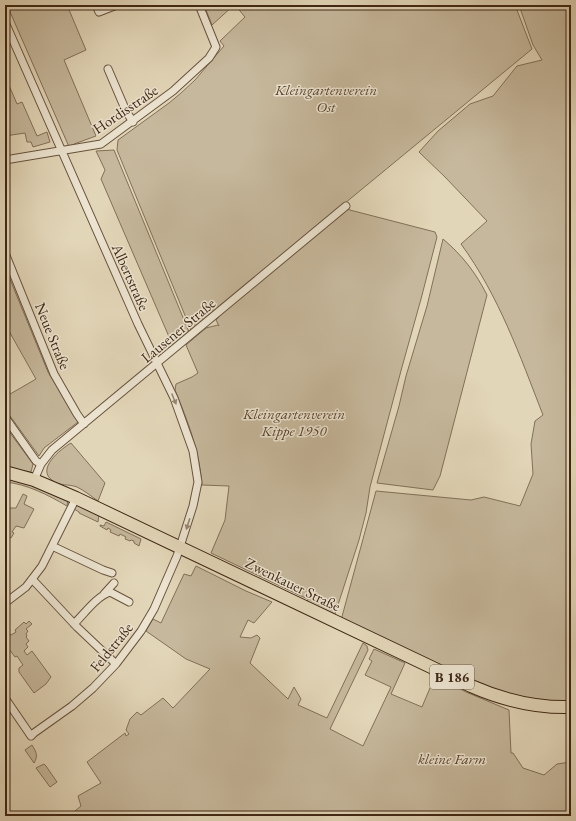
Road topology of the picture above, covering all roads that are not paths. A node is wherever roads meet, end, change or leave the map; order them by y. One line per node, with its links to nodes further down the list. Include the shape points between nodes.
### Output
1 (96, 5): 2 (street, via 100,15)
2 (117, 5)
3 (199, 5): 6 (street, Hordisstraße, via 216,47 209,58 177,88)
4 (5, 22): 7 (street, Albertstraße)
5 (108, 69): 6 (street)
6 (133, 122): 7 (street, Hordisstraße, via 101,144)
7 (61, 151): 8 (street, Hordisstraße); 11 (street, Albertstraße)
8 (5, 160)
9 (346, 206): 11 (street, Lausener Straße)
10 (5, 253): 13 (street, Neue Straße, via 54,374)
11 (158, 364): 13 (street, Lausener Straße); 19 (street, Albertstraße, one-way to 19, via 193,451 198,482 196,498)
12 (5, 417): 14 (street, via 36,461)
13 (84, 424): 14 (street, Lausener Straße, via 52,450)
14 (41, 464): 16 (street, Lausener Straße)
15 (5, 472): 16 (main road, Zwenkauer Straße / B 186)
16 (34, 480): 17 (main road, Zwenkauer Straße / B 186)
17 (76, 498): 18 (street); 19 (main road, Zwenkauer Straße / B 186)
18 (52, 546): 20 (street); 21 (street)
19 (180, 548): 27 (street, Feldstraße, via 150,617); 29 (main road, Zwenkauer Straße / B 186, via 477,689 527,704)
20 (112, 573)
21 (32, 579): 25 (street); 26 (street)
22 (114, 583): 23 (street)
23 (101, 597): 24 (street, via 110,592); 26 (street)
24 (129, 602)
25 (5, 603)
26 (74, 624): 27 (street)
27 (116, 664): 28 (street, Feldstraße, via 72,706 31,736)
28 (5, 698)
29 (571, 707)

